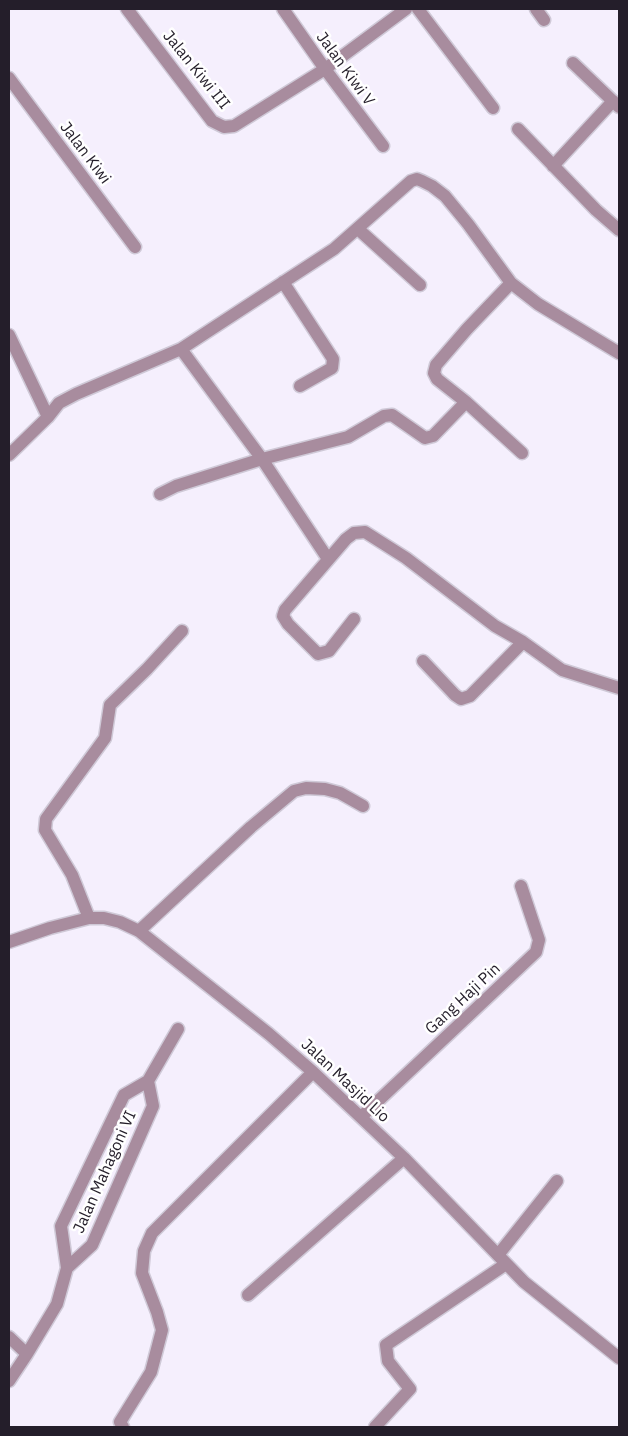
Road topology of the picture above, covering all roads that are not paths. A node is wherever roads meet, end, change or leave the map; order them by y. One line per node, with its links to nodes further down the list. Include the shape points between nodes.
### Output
1 (127, 9): 8 (street, Jalan Kiwi III, via 212,120 224,127 234,126)
2 (283, 9): 8 (street, Jalan Kiwi V)
3 (406, 9): 8 (street, Jalan Kiwi III)
4 (418, 9): 11 (street)
5 (536, 9): 6 (street)
6 (544, 20)
7 (573, 63): 10 (street)
8 (325, 69): 13 (street, Jalan Kiwi V)
9 (9, 78): 17 (street, Jalan Kiwi)
10 (616, 104): 14 (street)
11 (494, 108)
12 (518, 128): 14 (street)
13 (383, 146)
14 (553, 166): 16 (street)
15 (358, 230): 18 (street); 19 (street, via 417,179 445,196); 20 (street)
16 (619, 230)
17 (134, 248)
18 (283, 282): 22 (street); 24 (street, via 333,359 332,368)
19 (511, 283): 23 (street, via 538,304); 25 (street, via 436,365 434,373 438,379)
20 (420, 285)
21 (9, 335): 26 (street)
22 (181, 349): 26 (street, via 76,394 59,403); 29 (street)
23 (619, 353)
24 (300, 386)
25 (466, 402): 27 (street); 29 (street, via 433,436 425,438 392,415 384,416 348,437)
26 (48, 416): 28 (street)
27 (522, 452)
28 (9, 455)
29 (262, 459): 30 (street); 31 (street)
30 (160, 494)
31 (328, 559): 32 (street, via 283,616 318,654 330,651); 34 (street, via 354,533 365,532 406,558 495,626)
32 (354, 618)
33 (182, 630): 39 (street, via 110,706 105,738 46,819 45,830 72,875)
34 (523, 642): 35 (street, via 470,696 461,699); 36 (street, via 562,670)
35 (423, 661)
36 (619, 688)
37 (363, 806): 40 (street, via 325,789 294,791)
38 (521, 886): 45 (street, Gang Haji Pin, via 539,940 536,952)
39 (89, 918): 40 (street, Jalan Masjid Lio, via 120,922); 41 (street, Jalan Masjid Lio)
40 (139, 931): 43 (street, Jalan Masjid Lio)
41 (9, 942)
42 (178, 1029): 44 (street, Jalan Mahagoni VI)
43 (313, 1072): 45 (street, Jalan Masjid Lio); 55 (street, via 152,1232 144,1251 142,1273 162,1330 151,1372 120,1422)
44 (148, 1081): 49 (street, Jalan Mahagoni VI, via 153,1106 92,1245); 49 (street, Jalan Mahagoni VI, via 124,1095 61,1226)
45 (361, 1116): 46 (street, Jalan Masjid Lio)
46 (404, 1158): 48 (street, Jalan Masjid Lio); 50 (street)
47 (557, 1182): 48 (street)
48 (502, 1259): 53 (street, Jalan Masjid Lio, via 524,1282); 56 (street, via 386,1345 388,1361 410,1389)
49 (67, 1268): 52 (street, Jalan Mahagoni VI, via 57,1304)
50 (248, 1295)
51 (9, 1338): 52 (street)
52 (27, 1354): 54 (street, Jalan Mahagoni VI)
53 (619, 1358)
54 (9, 1381)
55 (122, 1427)
56 (375, 1427)

